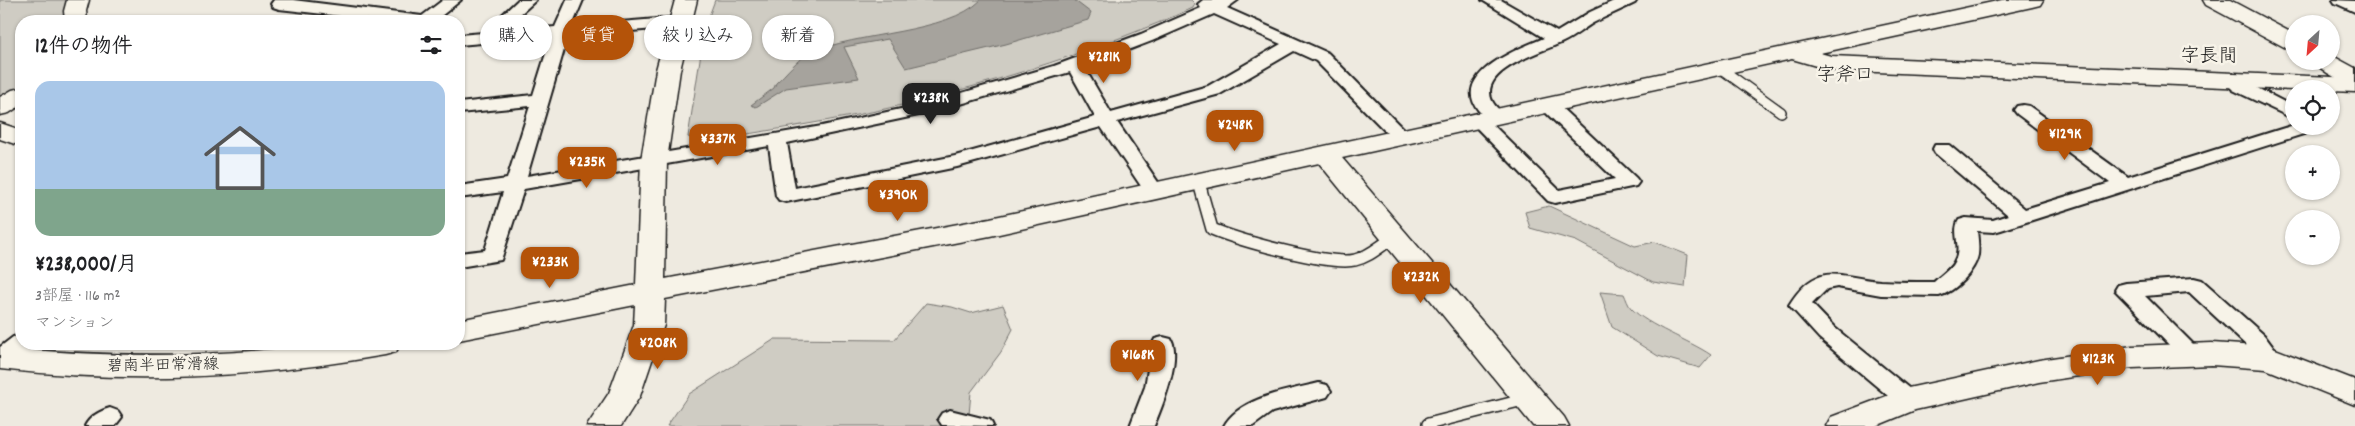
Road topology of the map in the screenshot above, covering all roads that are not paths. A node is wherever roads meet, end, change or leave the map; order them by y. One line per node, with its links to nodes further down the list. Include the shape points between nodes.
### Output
1 (78, 0): 16 (main road)
2 (285, 0): 17 (street, via 279,4)
3 (453, 0): 18 (street)
4 (528, 0): 19 (street)
5 (575, 0): 20 (street)
6 (1230, 0): 13 (street)
7 (1490, 0): 23 (street)
8 (1629, 0): 23 (street, via 1592,17)
9 (2032, 0): 26 (main road)
10 (2214, 0): 22 (main road)
11 (2242, 0): 21 (main road)
12 (2341, 0): 14 (street)
13 (1207, 4): 25 (street); 29 (street, via 1136,43)
14 (2355, 7)
15 (684, 11): 20 (street); 52 (main road, via 668,70)
16 (75, 15)
17 (337, 15)
18 (433, 15)
19 (510, 15)
20 (560, 32): 24 (street); 36 (street)
21 (2285, 32)
22 (2285, 34)
23 (1557, 39): 43 (street, via 1514,57 1489,74 1481,94)
24 (465, 40)
25 (1292, 45): 44 (street, via 1214,90); 48 (street, via 1322,58)
26 (1794, 53): 30 (main road); 33 (main road, via 1830,63)
27 (2340, 55): 28 (main road)
28 (2355, 64)
29 (1074, 65): 44 (street); 49 (street, via 932,108)
30 (1720, 68): 37 (main road); 42 (lane)
31 (2340, 69): 32 (main road)
32 (2355, 78)
33 (2232, 80): 34 (main road); 40 (street)
34 (2355, 85)
35 (15, 99): 39 (main road)
36 (539, 100): 38 (street); 54 (street)
37 (1548, 105): 43 (main road); 43 (street, via 1630,182 1555,197)
38 (465, 107)
39 (0, 108)
40 (2285, 109)
41 (2023, 110): 55 (street)
42 (1780, 112)
43 (1487, 119): 48 (main road)
44 (1106, 120): 49 (street, via 957,161 786,196); 57 (street)
45 (0, 131): 47 (main road)
46 (2285, 134): 55 (street)
47 (15, 136)
48 (1402, 137): 51 (main road)
49 (777, 138): 52 (street)
50 (1942, 149): 58 (street)
51 (1325, 154): 53 (main road); 59 (main road)
52 (654, 160): 54 (street); 61 (main road)
53 (1196, 182): 57 (main road); 59 (lane, via 1202,191 1212,229 1229,236 1334,262 1364,259)
54 (513, 185): 56 (street); 60 (street, via 494,255)
55 (2126, 185): 58 (street)
56 (465, 191)
57 (1154, 191): 61 (main road, via 990,227)
58 (2022, 217): 71 (street, via 1994,226 1966,224 1970,249 1963,268 1939,289 1879,288 1837,279 1812,287 1800,304 1827,333)
59 (1395, 237): 70 (main road)
60 (465, 259)
61 (650, 293): 62 (main road); 74 (main road, via 649,325 624,396)
62 (465, 329)
63 (1163, 345): 76 (street, via 1163,365)
64 (345, 350): 65 (main road, 碧南半田常滑線, via 216,366 74,366)
65 (7, 353)
66 (2192, 354): 67 (main road); 67 (street, via 2126,290 2194,285); 71 (main road, via 2132,357 2040,371)
67 (2270, 358): 69 (main road)
68 (1319, 391): 77 (street, via 1264,406)
69 (2355, 393)
70 (1529, 399): 73 (lane); 78 (main road)
71 (1908, 400): 79 (main road)
72 (950, 418): 75 (street)
73 (1428, 424)
74 (604, 426)
75 (981, 426)
76 (1142, 426)
77 (1236, 426)
78 (1552, 426)
79 (1843, 426)

